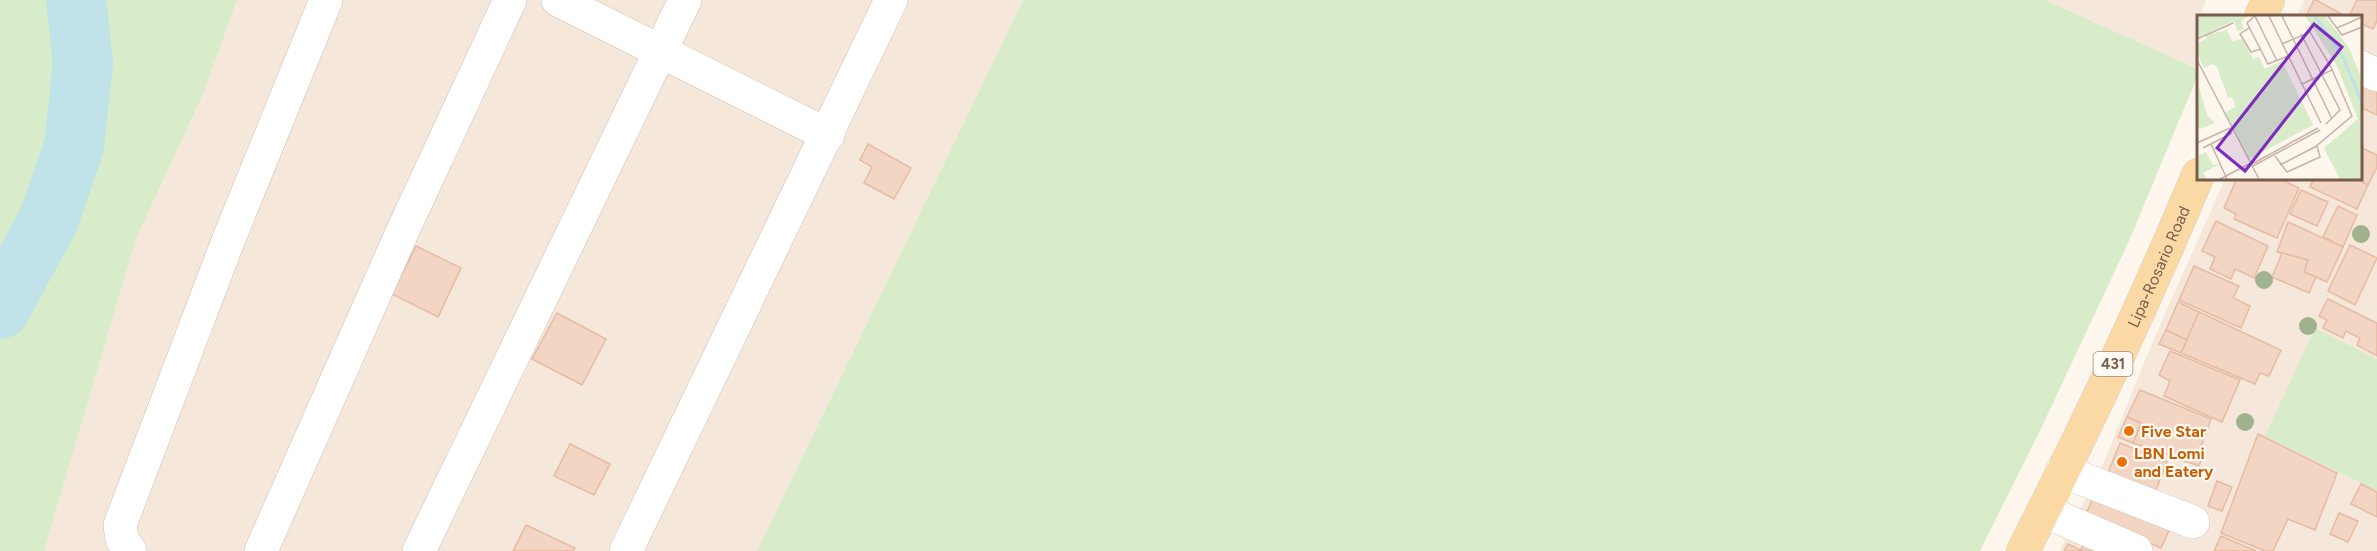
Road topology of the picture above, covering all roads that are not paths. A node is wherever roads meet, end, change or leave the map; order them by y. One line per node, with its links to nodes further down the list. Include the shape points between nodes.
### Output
1 (326, 0): 16 (street, via 120,525 122,539)
2 (510, 0): 17 (street)
3 (558, 0): 8 (street)
4 (685, 0): 8 (street)
5 (891, 0): 11 (street)
6 (2268, 0): 7 (main road)
7 (2261, 15)
8 (660, 51): 11 (street); 18 (street)
9 (2362, 68): 10 (street)
10 (2377, 75)
11 (828, 135): 19 (street)
12 (2197, 180): 13 (main road, Lipa-Rosario Road / 431)
13 (2062, 471): 14 (main road, Lipa-Rosario Road / 431); 15 (street)
14 (2044, 510): 20 (main road, Lipa-Rosario Road / 431); 21 (street)
15 (2193, 522)
16 (130, 551)
17 (261, 551)
18 (419, 551)
19 (626, 551)
20 (2023, 551)
21 (2136, 551)

